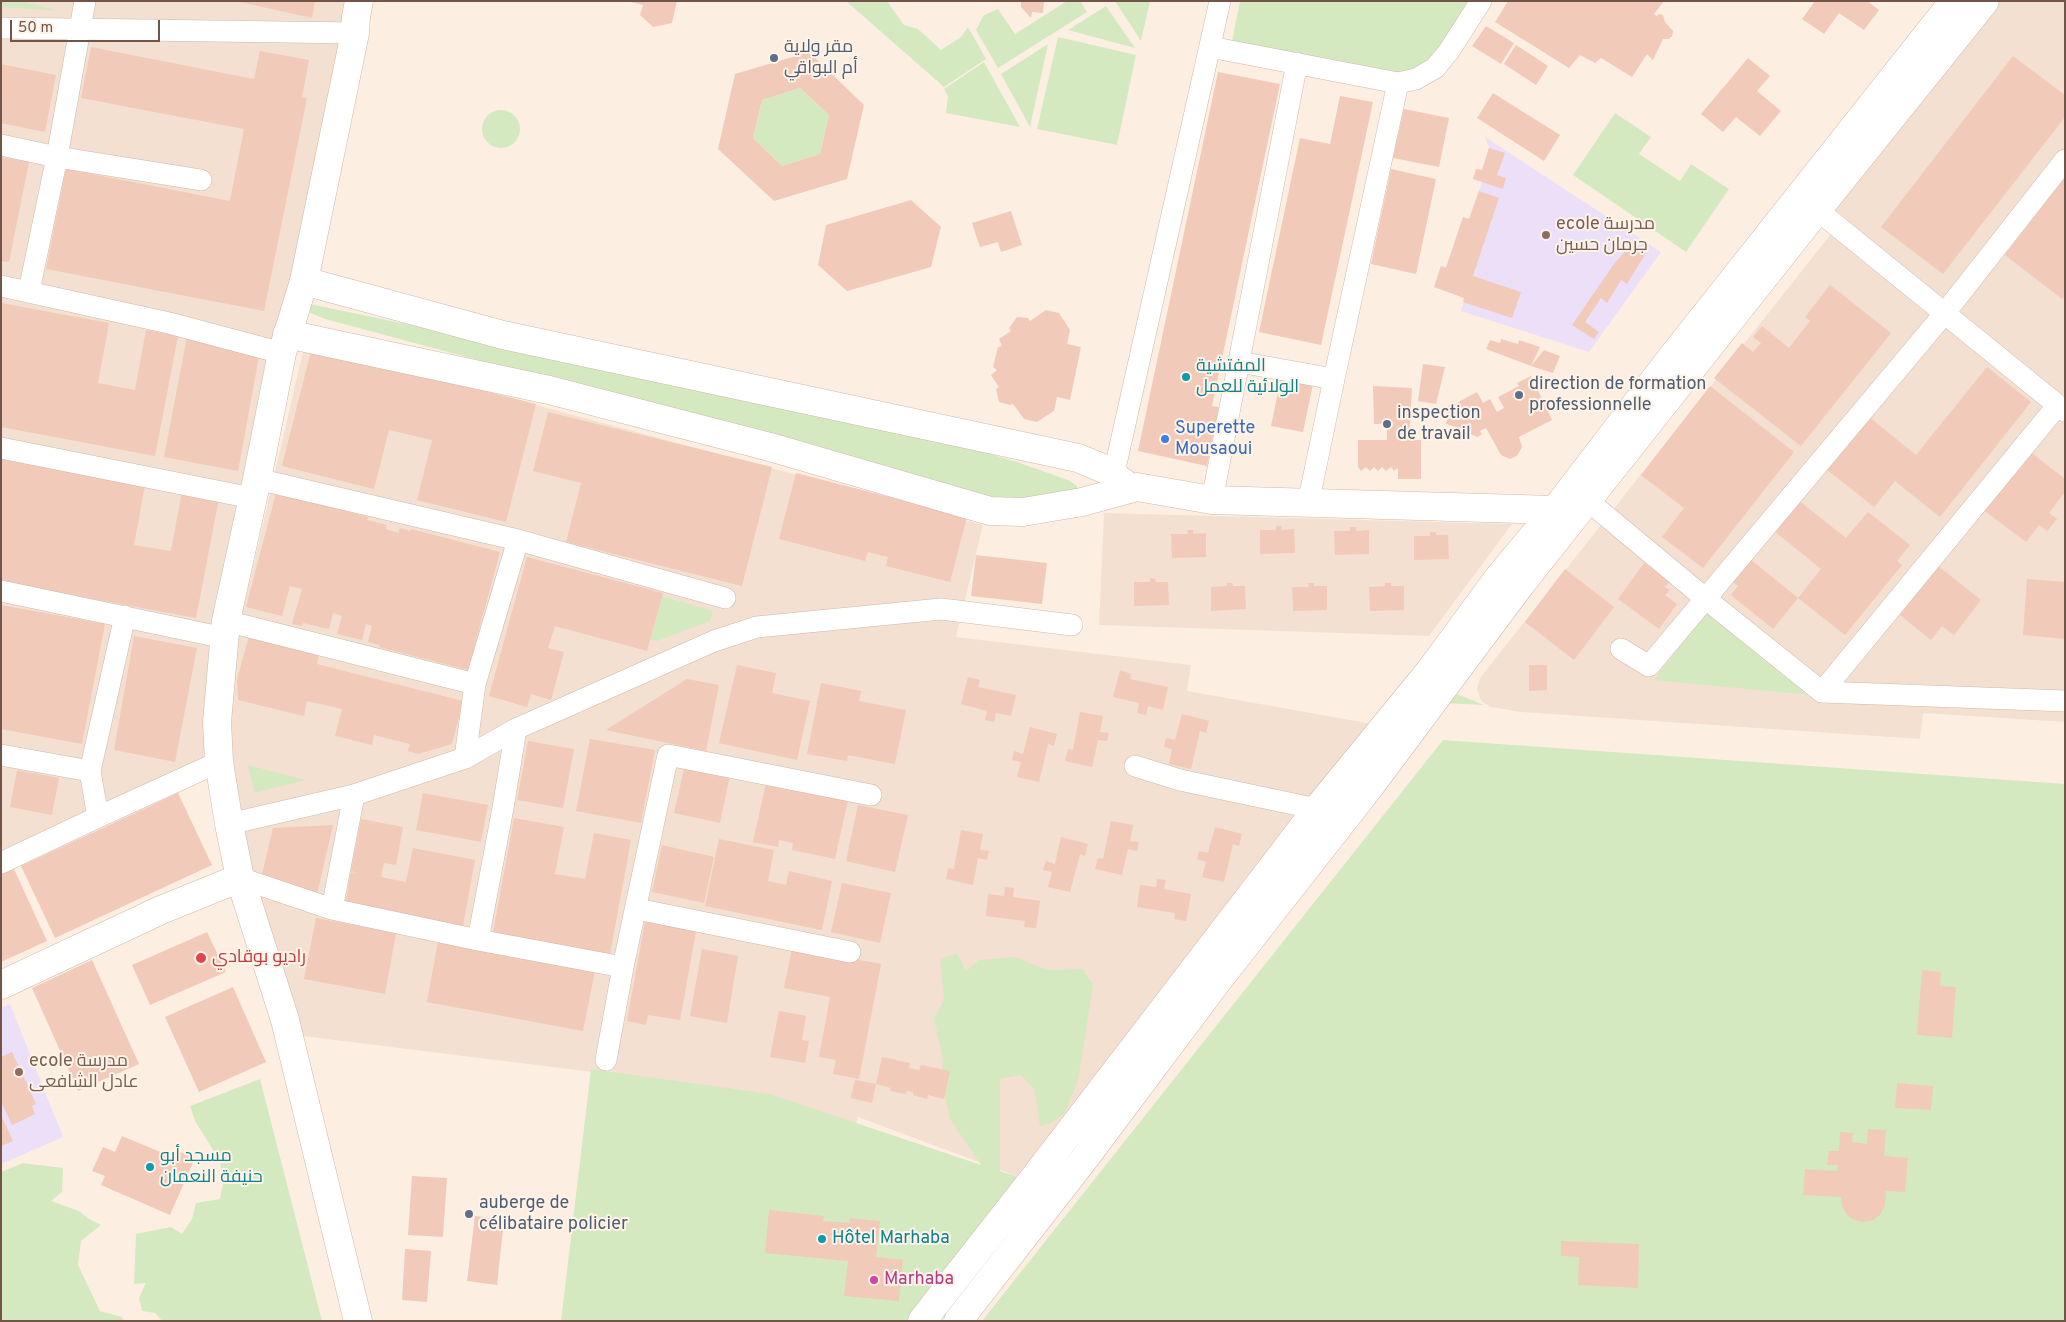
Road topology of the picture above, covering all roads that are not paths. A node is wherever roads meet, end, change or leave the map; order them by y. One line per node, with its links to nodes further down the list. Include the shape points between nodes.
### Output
1 (85, 1): 8 (street)
2 (359, 1): 9 (main road)
3 (1220, 1): 10 (street)
4 (1481, 1): 12 (street, via 1449,51 1434,68 1416,79)
5 (1954, 1): 17 (main road)
6 (1986, 1): 17 (main road)
7 (1, 28): 8 (street)
8 (81, 29): 9 (street); 14 (street)
9 (356, 33): 18 (main road)
10 (1210, 47): 11 (street); 27 (street)
11 (1298, 62): 12 (street); 23 (street)
12 (1398, 83): 24 (street)
13 (1, 145): 14 (street)
14 (57, 157): 16 (street); 20 (street)
15 (2065, 160): 21 (street)
16 (201, 180)
17 (1808, 202): 21 (street); 31 (main road); 33 (main road)
18 (304, 281): 22 (main road); 27 (main road, via 503,335 1078,458)
19 (1, 286): 20 (street)
20 (29, 291): 22 (street, via 169,323)
21 (1944, 314): 25 (street); 37 (street)
22 (285, 344): 28 (main road, via 549,390 770,447 990,511 1032,511); 29 (main road)
23 (1239, 362): 24 (street); 30 (street)
24 (1334, 379): 32 (street)
25 (2061, 408): 43 (street)
26 (1, 448): 29 (street)
27 (1114, 473): 28 (street)
28 (1137, 487): 30 (main road)
29 (255, 488): 34 (street); 40 (main road)
30 (1212, 500): 32 (main road)
31 (1587, 500): 33 (street); 37 (street); 67 (main road)
32 (1308, 504): 33 (main road)
33 (1555, 510): 53 (main road)
34 (518, 540): 36 (street); 42 (street)
35 (1, 591): 38 (street)
36 (725, 598)
37 (1706, 599): 41 (street, via 1649,666); 43 (street)
38 (125, 616): 40 (street); 50 (street)
39 (1072, 625): 45 (street, via 941,609 757,627 714,641)
40 (225, 629): 42 (street); 48 (main road, via 217,722)
41 (1621, 649)
42 (475, 684): 47 (street)
43 (1822, 692): 44 (street)
44 (2065, 701)
45 (516, 729): 47 (street); 60 (street)
46 (1, 754): 50 (street)
47 (465, 758): 51 (street)
48 (219, 762): 54 (street); 55 (main road)
49 (1135, 766): 53 (street, via 1180,780)
50 (90, 771): 54 (street)
51 (354, 795): 55 (street); 58 (street)
52 (872, 796): 59 (street, via 668,756)
53 (1317, 809): 66 (main road)
54 (98, 817): 56 (street)
55 (229, 824): 57 (main road)
56 (1, 864)
57 (240, 878): 58 (street); 63 (main road, via 161,910); 65 (main road, via 285,1020)
58 (332, 909): 60 (street)
59 (637, 909): 61 (street); 62 (street)
60 (478, 940): 62 (street)
61 (850, 952)
62 (623, 967): 64 (street)
63 (1, 985)
64 (606, 1060)
65 (358, 1321)
66 (922, 1321)
67 (958, 1321)

